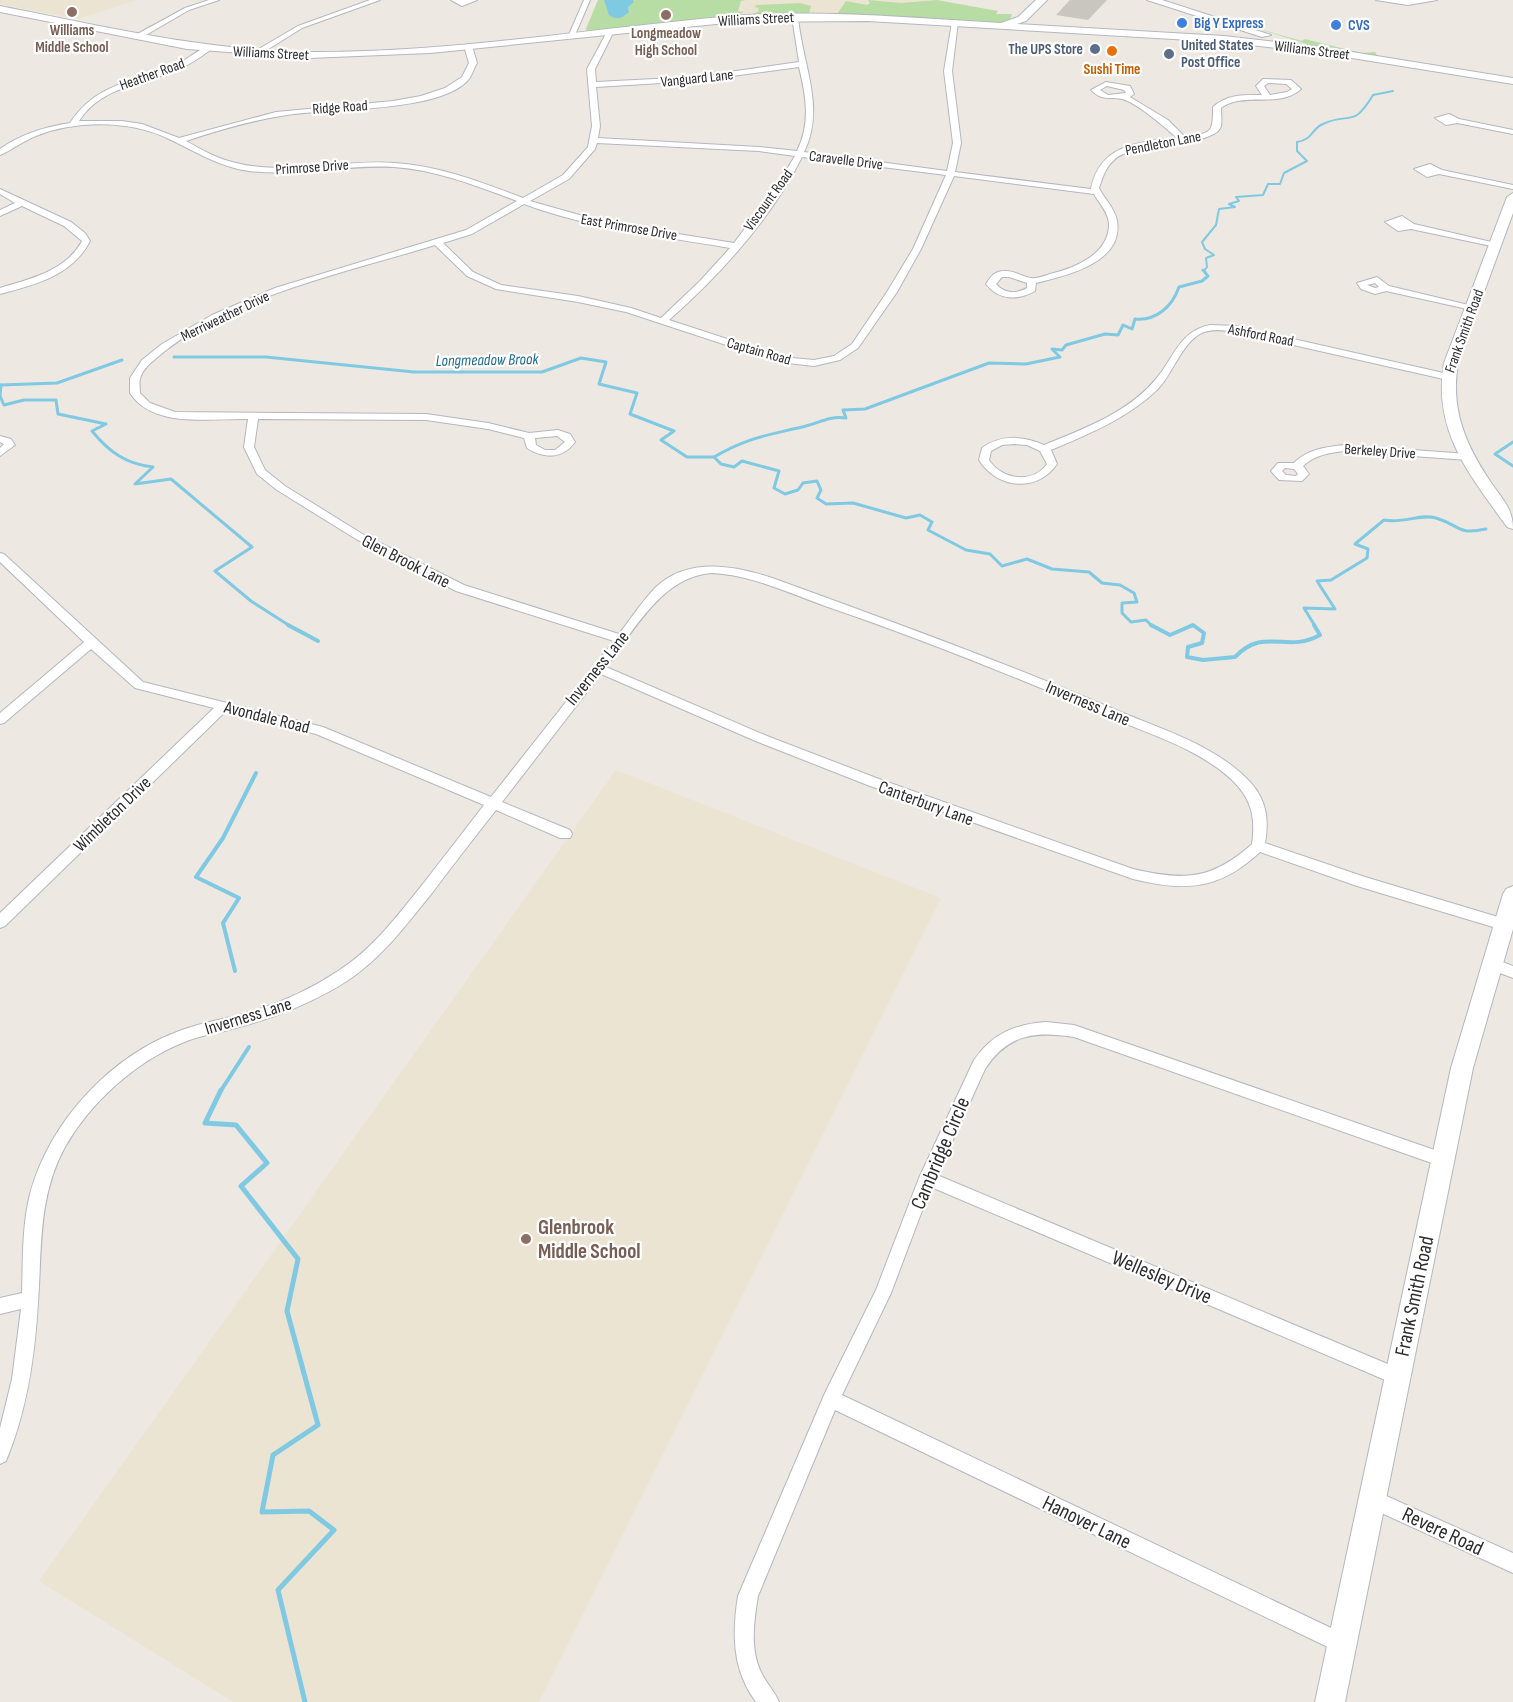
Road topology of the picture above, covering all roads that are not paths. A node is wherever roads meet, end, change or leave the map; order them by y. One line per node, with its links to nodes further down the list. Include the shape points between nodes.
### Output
1 (216, 0): 19 (street, via 187,9)
2 (377, 0): 24 (street, via 300,27)
3 (454, 0): 4 (street, via 462,4)
4 (474, 0)
5 (587, 0): 18 (street)
6 (1042, 0): 11 (main road)
7 (1152, 0): 16 (main road)
8 (1379, 0): 9 (street)
9 (1434, 0)
10 (0, 9): 19 (main road, Williams Street)
11 (1027, 15): 14 (main road); 15 (main road, via 1028,22)
12 (795, 17): 13 (main road, Williams Street); 17 (main road, Williams Street, via 717,20); 25 (street, Viscount Road)
13 (955, 22): 14 (main road, Williams Street); 39 (street, Captain Road, via 948,71 957,143)
14 (997, 25): 15 (main road, Williams Street)
15 (1038, 27): 20 (main road, Williams Street)
16 (1243, 28): 20 (main road); 23 (main road)
17 (610, 32): 18 (main road, Williams Street); 27 (street, via 593,63)
18 (572, 35): 21 (main road, Williams Street)
19 (136, 37): 22 (main road, Williams Street)
20 (1224, 39): 23 (main road, Williams Street)
21 (468, 46): 24 (main road, Williams Street, via 357,55); 35 (street, Ridge Road, via 474,62 468,75 426,98 288,112)
22 (206, 49): 24 (main road, Williams Street); 31 (street, Heather Road, via 177,67 106,92 84,107)
23 (1321, 50): 26 (main road, Williams Street)
24 (256, 53)
25 (802, 64): 27 (street, Vanguard Lane, via 711,77); 37 (street, Viscount Road, via 811,124)
26 (1513, 81)
27 (591, 85): 34 (street)
28 (1267, 96): 33 (street, Pendleton Lane, via 1225,101 1216,110 1215,130)
29 (1125, 97): 33 (street, via 1165,122)
30 (1457, 121): 32 (street)
31 (74, 124): 35 (street, Primrose Drive, via 137,126); 36 (street, Primrose Drive, via 27,136)
32 (1513, 132)
33 (1183, 139): 42 (street, Pendleton Lane, via 1118,152 1100,171)
34 (594, 140): 37 (street, Caravelle Drive, via 702,144); 44 (street, Merriweather Drive, via 575,169)
35 (178, 141): 44 (street, Primrose Drive, via 212,159 261,170 361,164 414,166)
36 (0, 153)
37 (800, 154): 39 (street, Caravelle Drive); 50 (street, Viscount Road)
38 (1439, 172): 40 (street)
39 (951, 173): 42 (street, Caravelle Drive); 55 (street, Captain Road, via 917,249 892,292 855,346 842,356 820,363 781,360)
40 (1513, 187)
41 (0, 191): 45 (street)
42 (1096, 192): 51 (street, via 1113,222 1106,246 1074,269)
43 (1513, 197): 49 (main road, Frank Smith Road)
44 (525, 202): 48 (street, Merriweather Drive, via 476,229); 50 (street, East Primrose Drive, via 587,221)
45 (22, 203): 46 (street); 53 (street, via 73,227 84,236 85,245 78,256 63,266)
46 (0, 213)
47 (1411, 226): 49 (street)
48 (438, 243): 55 (street, Captain Road, via 470,274 499,287 578,299); 57 (street, Merriweather Drive, via 256,299 156,351 136,374 135,392 157,411 186,416)
49 (1496, 244): 54 (main road, Frank Smith Road)
50 (735, 246): 55 (street, Viscount Road, via 700,287)
51 (1031, 281)
52 (1386, 288): 54 (street)
53 (0, 291)
54 (1472, 307): 56 (main road, Frank Smith Road)
55 (663, 321)
56 (1448, 377): 60 (street, Ashford Road, via 1236,329 1209,328 1192,335 1164,376 1136,404); 62 (main road, Frank Smith Road, via 1449,415)
57 (253, 416): 58 (street, Merriweather Drive, via 426,417); 66 (street, Glen Brook Lane, via 249,447 261,472 360,537 460,588)
58 (529, 436)
59 (0, 439): 61 (street, via 10,444)
60 (1044, 449): 60 (street, via 1004,441 986,450 984,460 990,470 1004,478 1031,479 1046,474 1052,464)
61 (0, 453)
62 (1468, 457): 63 (street, Berkeley Drive, via 1344,448 1315,453); 64 (main road, Frank Smith Road)
63 (1297, 466)
64 (1513, 524)
65 (1, 559): 67 (street, Avondale Road)
66 (620, 639): 68 (street, Inverness Lane); 73 (street, Inverness Lane, via 674,578 710,570 751,576 946,645 1210,757 1234,774 1252,794 1262,819)
67 (91, 643): 69 (street, Avondale Road, via 134,682); 70 (street)
68 (597, 668): 71 (street, Inverness Lane); 73 (street, Canterbury Lane, via 792,753 955,814 1152,878 1189,882 1213,878)
69 (224, 706): 71 (street, Avondale Road, via 330,734); 75 (street, Wimbleton Drive)
70 (0, 720)
71 (491, 803): 72 (street, Avondale Road); 80 (street, Inverness Lane, via 393,932 346,974 283,1007 163,1044 90,1102 55,1150 34,1209)
72 (566, 834)
73 (1258, 846): 76 (street)
74 (1513, 894): 76 (main road, Frank Smith Road)
75 (0, 922)
76 (1503, 924): 77 (main road, Frank Smith Road)
77 (1502, 968): 78 (main road, Frank Smith Road, via 1462,1068)
78 (1443, 1160): 79 (street, Cambridge Circle, via 1074,1031 1041,1027 1013,1033 986,1054); 82 (main road, Frank Smith Road)
79 (927, 1178): 82 (street, Wellesley Drive); 83 (street, Cambridge Circle, via 883,1293)
80 (30, 1299): 81 (street); 84 (street, Inverness Lane, via 23,1371)
81 (0, 1306)
82 (1396, 1376): 85 (main road, Frank Smith Road)
83 (831, 1399): 87 (street, Hanover Lane); 88 (street, Cambridge Circle, via 759,1567 744,1617 746,1663)
84 (0, 1455)
85 (1373, 1499): 86 (street, Revere Road); 87 (main road, Frank Smith Road)
86 (1513, 1563)
87 (1342, 1644): 89 (main road, Frank Smith Road)
88 (769, 1702)
89 (1330, 1702)

